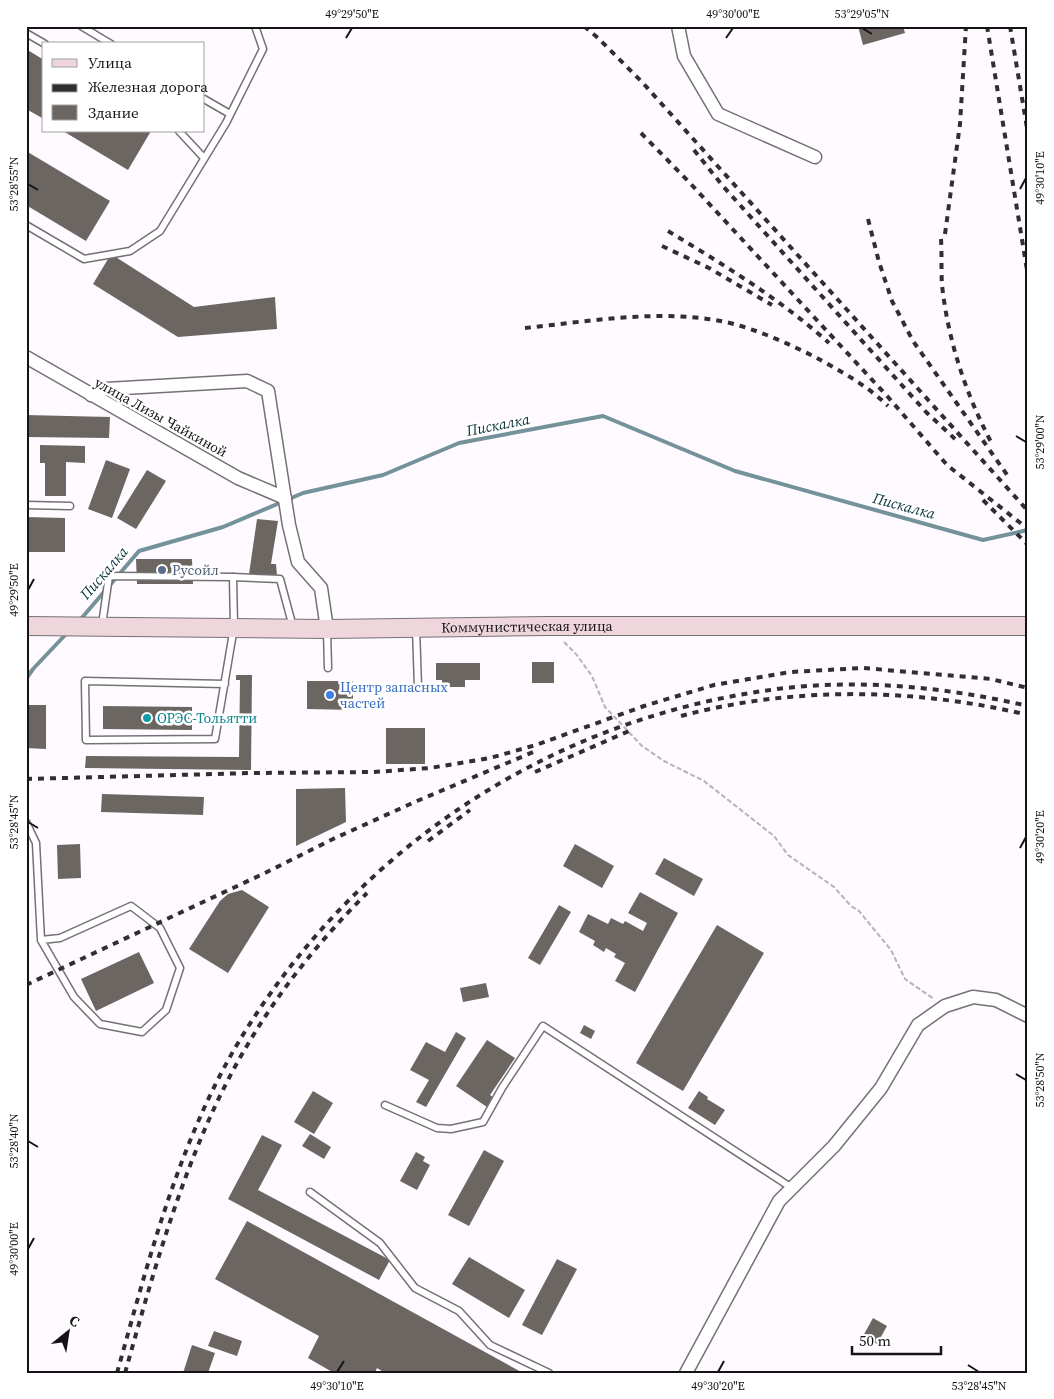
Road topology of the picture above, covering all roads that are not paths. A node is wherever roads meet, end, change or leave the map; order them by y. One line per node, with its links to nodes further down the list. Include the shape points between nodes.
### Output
1 (81, 26): 6 (lane)
2 (255, 26): 8 (lane, via 263,49)
3 (678, 26): 10 (street, via 684,56 718,114)
4 (26, 32): 5 (lane)
5 (42, 42)
6 (108, 42)
7 (205, 100): 8 (lane)
8 (230, 114): 11 (lane)
9 (180, 132): 11 (lane)
10 (815, 157)
11 (204, 158): 12 (lane, via 160,231 130,251 84,259)
12 (26, 225)
13 (26, 357): 14 (street, улица Лизы Чайкиной)
14 (91, 395): 15 (street, улица Лизы Чайкиной, via 238,478); 15 (street, via 106,388 247,381 268,391)
15 (285, 498): 25 (street, via 298,562 321,588)
16 (26, 505): 17 (lane)
17 (70, 506)
18 (233, 577): 21 (lane, via 109,576); 22 (lane); 23 (lane, via 280,579)
19 (26, 626): 21 (main road, Коммунистическая улица)
20 (1028, 626): 24 (main road, Коммунистическая улица)
21 (102, 627): 22 (main road, Коммунистическая улица)
22 (234, 627): 23 (main road, Коммунистическая улица); 27 (lane)
23 (293, 628): 25 (main road, Коммунистическая улица)
24 (416, 628): 25 (main road, Коммунистическая улица); 28 (lane)
25 (327, 629): 26 (lane)
26 (328, 668)
27 (226, 684): 27 (lane, via 215,739 86,740 85,681)
28 (418, 687)
29 (26, 822): 30 (lane, via 36,844)
30 (41, 940): 30 (lane, via 60,938 131,906 160,928 180,968 166,1010 142,1032 100,1024 74,997)
31 (1028, 1016): 33 (street, via 996,1000 973,997 945,1006 918,1024 881,1088 834,1146)
32 (385, 1105): 33 (lane, via 437,1128 451,1129 483,1122 543,1026)
33 (792, 1188): 36 (street, via 779,1201)
34 (310, 1192): 35 (lane, via 380,1243 415,1288 459,1311 490,1345)
35 (549, 1373)
36 (686, 1373)

